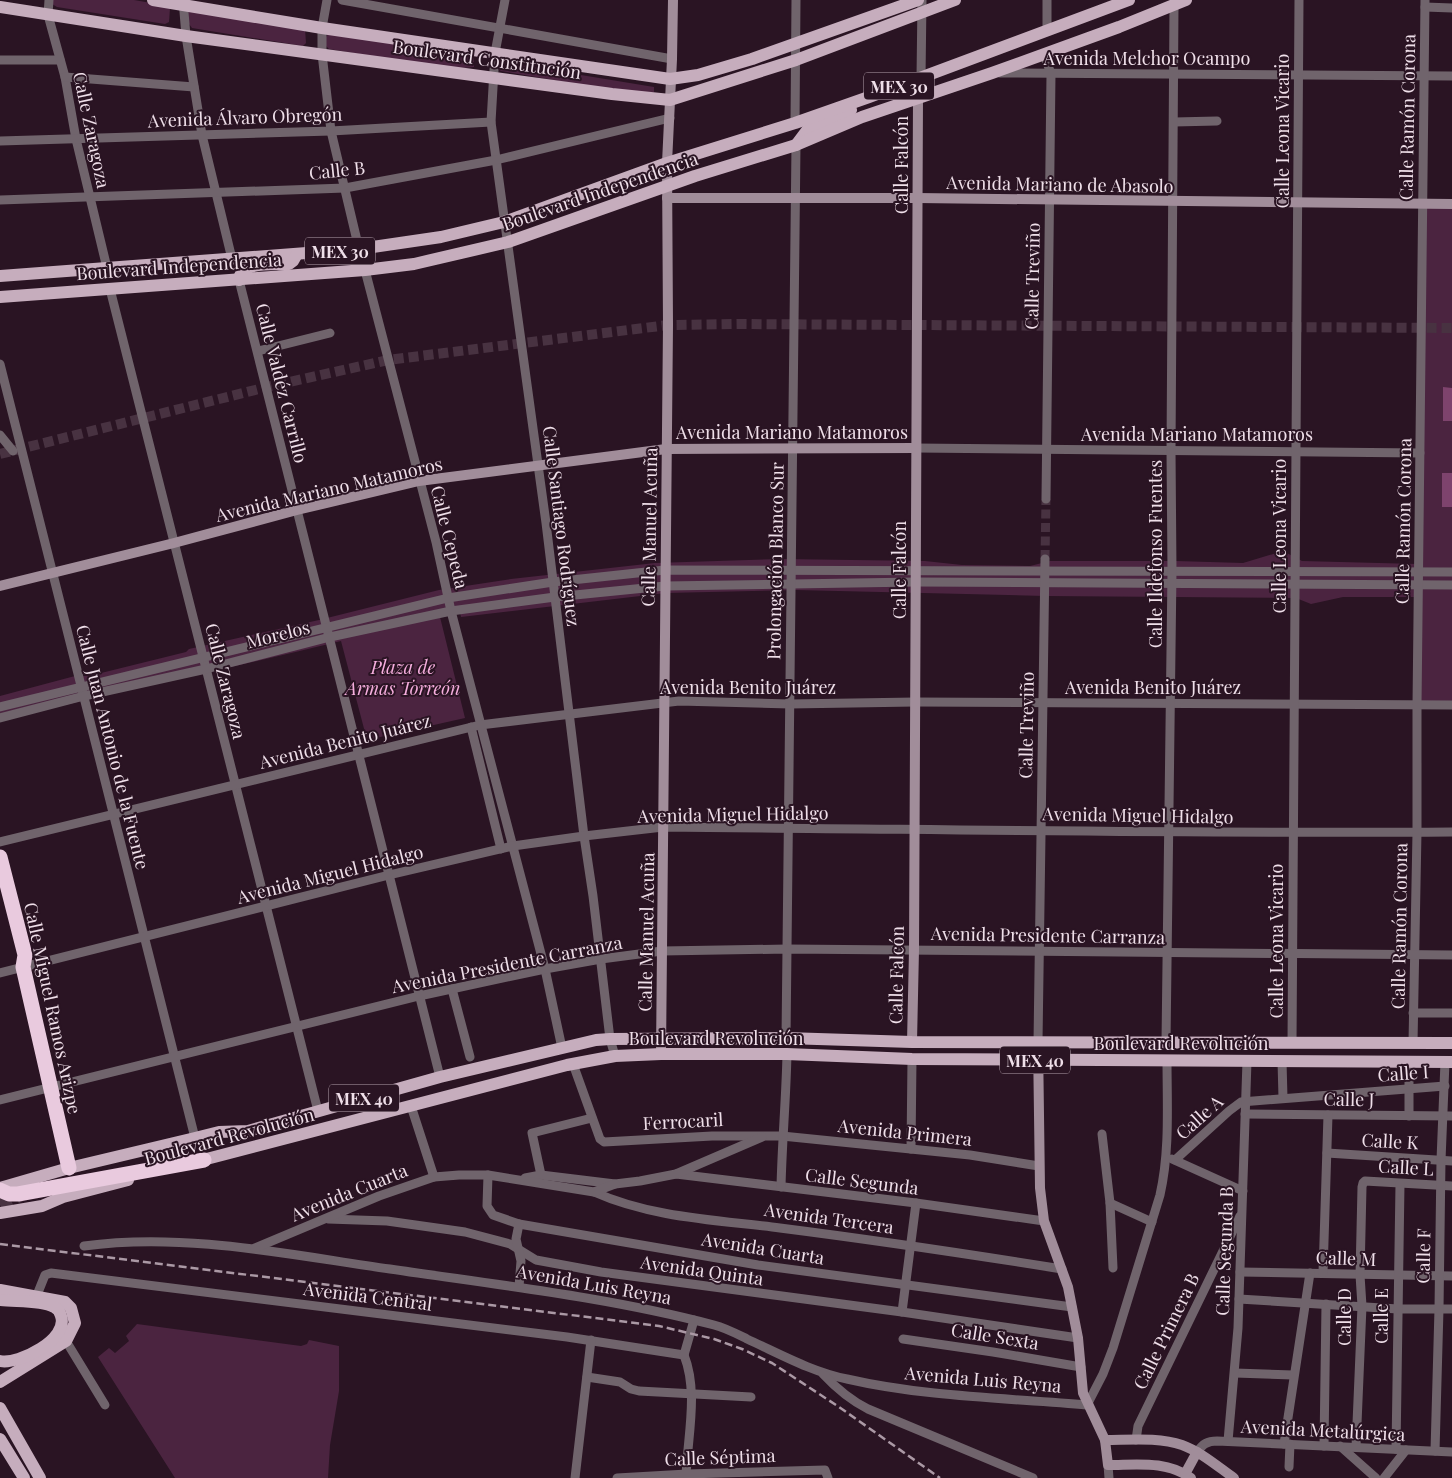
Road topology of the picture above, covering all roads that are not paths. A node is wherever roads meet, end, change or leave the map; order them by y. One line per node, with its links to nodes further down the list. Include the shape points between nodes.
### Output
1 (49, 0): 21 (street, Calle Zaragoza)
2 (153, 0): 15 (main road, Boulevard Constitución)
3 (327, 0): 22 (street)
4 (342, 0): 23 (street)
5 (505, 0): 23 (street, Calle Santiago Rodríguez)
6 (673, 0): 30 (street, Calle Manuel Acuña)
7 (796, 0): 26 (street)
8 (918, 0): 26 (main road, Boulevard Constitución)
9 (922, 0): 20 (street)
10 (955, 0): 20 (main road, Boulevard Constitución)
11 (1048, 0): 24 (street)
12 (1129, 0): 24 (main road, Boulevard Independencia / MEX 30)
13 (1186, 0): 17 (main road, Boulevard Independencia / MEX 30)
14 (1299, 0): 37 (street, Calle Leona Vicario)
15 (183, 2): 22 (main road, Boulevard Constitución); 25 (street)
16 (1425, 4): 19 (street); 38 (street, Calle Ramón Corona)
17 (1174, 5): 29 (main road, Boulevard Independencia / MEX 30); 36 (street, Calle Ildefonso Fuentes)
18 (0, 7): 21 (main road, Boulevard Constitución)
19 (1452, 8)
20 (922, 13): 33 (main road, Boulevard Constitución); 42 (street)
21 (48, 15): 25 (main road, Boulevard Constitución); 32 (street, Calle Zaragoza)
22 (322, 28): 27 (main road, Boulevard Constitución); 28 (street)
23 (499, 29): 27 (street, Calle Santiago Rodríguez); 30 (street)
24 (1047, 30): 42 (main road, Boulevard Independencia / MEX 30)
25 (186, 36): 28 (main road, Boulevard Constitución); 44 (street)
26 (796, 43): 33 (street); 43 (main road, Boulevard Constitución, via 698,75)
27 (495, 53): 41 (street, Calle Santiago Rodríguez); 43 (main road, Boulevard Constitución)
28 (322, 54): 41 (main road, Boulevard Constitución); 53 (street)
29 (1044, 54): 34 (main road, Boulevard Independencia / MEX 30); 35 (street, Calle Treviño)
30 (672, 59): 43 (street, Calle Manuel Acuña)
31 (0, 60): 32 (street)
32 (60, 60): 40 (street, Calle Zaragoza)
33 (796, 60): 47 (main road, Boulevard Constitución); 51 (street)
34 (992, 73): 35 (street, Avenida Melchor Ocampo); 46 (main road, Boulevard Independencia / MEX 30)
35 (1051, 74): 36 (street, Avenida Melchor Ocampo); 67 (street, Calle Treviño)
36 (1174, 75): 37 (street, Avenida Melchor Ocampo); 52 (street, Calle Ildefonso Fuentes)
37 (1298, 76): 38 (street, Avenida Melchor Ocampo); 69 (street, Calle Leona Vicario)
38 (1424, 76): 39 (street, Avenida Melchor Ocampo); 70 (street, Calle Ramón Corona)
39 (1452, 76)
40 (65, 77): 44 (street); 55 (street, Calle Zaragoza)
41 (492, 77): 47 (main road, Boulevard Constitución); 50 (street, Calle Santiago Rodríguez)
42 (921, 78): 45 (main road, Boulevard Independencia / MEX 30)
43 (670, 79): 47 (street, Calle Manuel Acuña)
44 (194, 87): 54 (street)
45 (869, 97): 51 (main road, Boulevard Independencia / MEX 30); 57 (main road, via 851,110 808,129)
46 (918, 99): 57 (main road, Boulevard Independencia / MEX 30, via 862,117); 65 (street, Calle Falcón)
47 (670, 100): 48 (street, Calle Manuel Acuña)
48 (670, 118): 58 (street, Calle B); 59 (street, Calle Manuel Acuña)
49 (1217, 121): 52 (street)
50 (491, 122): 53 (street, Avenida Álvaro Obregón); 58 (street, Calle Santiago Rodríguez)
51 (795, 122): 59 (main road, Boulevard Independencia / MEX 30)
52 (1174, 122): 68 (street, Calle Ildefonso Fuentes)
53 (331, 131): 54 (street, Avenida Álvaro Obregón); 60 (street)
54 (202, 135): 55 (street, Avenida Álvaro Obregón); 62 (street)
55 (76, 139): 56 (street, Avenida Álvaro Obregón); 63 (street, Calle Zaragoza)
56 (0, 141)
57 (796, 145): 61 (main road, Boulevard Independencia / MEX 30, via 695,176); 64 (street, Prolongación Blanco Sur)
58 (496, 160): 60 (street, Calle B); 72 (street, Calle Santiago Rodríguez)
59 (667, 163): 61 (street, Calle Manuel Acuña); 72 (main road, Boulevard Independencia / MEX 30)
60 (345, 188): 62 (street, Calle B); 74 (street)
61 (667, 192): 64 (street, Avenida Mariano de Abasolo); 73 (main road, Boulevard Independencia / MEX 30); 91 (street, Calle Manuel Acuña)
62 (216, 193): 63 (street, Calle B); 76 (street)
63 (90, 197): 66 (street, Calle B); 77 (street, Calle Zaragoza)
64 (796, 198): 65 (street, Avenida Mariano de Abasolo); 89 (street, Prolongación Blanco Sur)
65 (917, 198): 67 (street, Avenida Mariano de Abasolo); 90 (street, Calle Falcón)
66 (0, 200)
67 (1050, 200): 68 (street, Avenida Mariano de Abasolo); 92 (street, Calle Treviño)
68 (1172, 201): 69 (street, Avenida Mariano de Abasolo); 93 (street, Calle Ildefonso Fuentes)
69 (1298, 202): 70 (street, Avenida Mariano de Abasolo); 95 (street, Calle Leona Vicario)
70 (1423, 204): 71 (street, Avenida Mariano de Abasolo); 96 (street, Calle Ramón Corona)
71 (1452, 204)
72 (504, 222): 73 (street, Calle Santiago Rodríguez); 74 (main road, Boulevard Independencia / MEX 30, via 441,238)
73 (508, 242): 78 (main road, Boulevard Independencia / MEX 30, via 414,264); 97 (street, Calle Santiago Rodríguez)
74 (359, 249): 75 (main road, Boulevard Independencia / MEX 30)
75 (297, 254): 76 (main road, Boulevard Independencia / MEX 30); 80 (main road, via 289,264 249,267 242,271)
76 (232, 259): 77 (main road, Boulevard Independencia / MEX 30)
77 (107, 268): 79 (main road, Boulevard Independencia / MEX 30); 82 (main road, via 109,276 104,281 68,286)
78 (365, 270): 80 (main road, Boulevard Independencia / MEX 30); 98 (street, Calle Cepeda)
79 (0, 276)
80 (240, 280): 81 (main road, Boulevard Independencia / MEX 30); 85 (street, Calle Valdéz Carrillo)
81 (110, 289): 82 (main road, Boulevard Independencia / MEX 30); 101 (street, Calle Zaragoza)
82 (58, 293): 83 (main road, Boulevard Independencia / MEX 30)
83 (0, 297)
84 (330, 333): 85 (street)
85 (258, 351): 100 (street, Calle Valdéz Carrillo)
86 (0, 366): 87 (street, Calle Juan Antonio de la Fuente)
87 (3, 385): 111 (street, Calle Juan Antonio de la Fuente)
88 (0, 435): 94 (street)
89 (793, 448): 90 (street, Avenida Mariano Matamoros); 91 (street, Avenida Mariano Matamoros); 103 (street, Prolongación Blanco Sur)
90 (916, 448): 92 (street, Avenida Mariano Matamoros); 105 (street, Calle Falcón)
91 (666, 449): 97 (street, Avenida Mariano Matamoros); 104 (street, Calle Manuel Acuña)
92 (1046, 449): 93 (street, Avenida Mariano Matamoros); 99 (street, Calle Treviño)
93 (1170, 450): 95 (street, Avenida Mariano Matamoros); 107 (street, Calle Ildefonso Fuentes)
94 (13, 451)
95 (1296, 452): 96 (street, Avenida Mariano Matamoros); 108 (street, Calle Leona Vicario)
96 (1420, 453): 109 (street, Calle Ramón Corona)
97 (538, 465): 98 (street, Avenida Mariano Matamoros); 112 (street, Calle Santiago Rodríguez)
98 (418, 481): 100 (street, Avenida Mariano Matamoros); 123 (street, Calle Cepeda)
99 (1046, 499)
100 (298, 510): 101 (street, Avenida Mariano Matamoros); 125 (street, Calle Valdéz Carrillo)
101 (174, 543): 111 (street, Avenida Mariano Matamoros); 127 (street, Calle Zaragoza)
102 (1045, 559): 106 (street, Calle Treviño)
103 (791, 569): 104 (street); 105 (street); 114 (street, Prolongación Blanco Sur)
104 (665, 570): 112 (street); 121 (street, Calle Manuel Acuña)
105 (915, 571): 106 (street); 113 (street, Calle Falcón)
106 (1045, 571): 107 (street); 115 (street, Calle Treviño)
107 (1172, 572): 108 (street); 116 (street, Calle Ildefonso Fuentes)
108 (1295, 572): 109 (street); 117 (street, Calle Leona Vicario)
109 (1418, 572): 110 (street); 118 (street, Calle Ramón Corona)
110 (1452, 572)
111 (53, 573): 120 (street, Avenida Mariano Matamoros); 129 (street, Calle Juan Antonio de la Fuente)
112 (553, 582): 122 (street, Calle Santiago Rodríguez); 123 (street)
113 (915, 582): 114 (street, Morelos); 115 (street, Morelos); 131 (street, Calle Falcón)
114 (791, 583): 121 (street, Morelos); 134 (street, Prolongación Blanco Sur)
115 (1045, 583): 116 (street, Morelos); 133 (street, Calle Treviño)
116 (1172, 584): 117 (street, Morelos); 135 (street, Calle Ildefonso Fuentes)
117 (1295, 584): 118 (street, Morelos); 136 (street, Calle Leona Vicario)
118 (1418, 585): 119 (street, Morelos); 137 (street, Calle Ramón Corona)
119 (1452, 585)
120 (0, 586)
121 (665, 586): 122 (street, Morelos); 132 (street, Calle Manuel Acuña)
122 (555, 597): 124 (street, Morelos); 140 (street, Calle Santiago Rodríguez)
123 (448, 598): 124 (street, Calle Cepeda); 125 (street)
124 (451, 611): 126 (street, Morelos); 142 (street, Calle Cepeda)
125 (327, 627): 126 (street, Calle Valdéz Carrillo); 127 (street)
126 (330, 637): 128 (street, Morelos); 144 (street, Calle Valdéz Carrillo)
127 (203, 658): 128 (street, Calle Zaragoza); 129 (street)
128 (206, 669): 130 (street, Morelos); 145 (street, Calle Zaragoza)
129 (81, 687): 130 (street, Calle Juan Antonio de la Fuente); 139 (street)
130 (84, 696): 141 (street, Morelos); 146 (street, Calle Juan Antonio de la Fuente)
131 (915, 702): 133 (street, Avenida Benito Juárez); 134 (street, Avenida Benito Juárez); 149 (street, Calle Falcón)
132 (664, 703): 134 (street, Avenida Benito Juárez); 140 (street, Avenida Benito Juárez); 147 (street, Calle Manuel Acuña)
133 (1043, 703): 135 (street, Avenida Benito Juárez); 150 (street, Calle Treviño)
134 (790, 704): 148 (street, Prolongación Blanco Sur)
135 (1171, 704): 136 (street, Avenida Benito Juárez); 151 (street, Calle Ildefonso Fuentes)
136 (1294, 704): 137 (street, Avenida Benito Juárez); 154 (street, Calle Leona Vicario)
137 (1417, 705): 138 (street, Avenida Benito Juárez); 152 (street, Calle Ramón Corona)
138 (1452, 705)
139 (0, 707)
140 (570, 714): 142 (street, Avenida Benito Juárez); 155 (street, Calle Santiago Rodríguez)
141 (0, 718)
142 (480, 725): 143 (street, Avenida Benito Juárez); 157 (street, Calle Cepeda)
143 (471, 727): 144 (street, Avenida Benito Juárez); 158 (street)
144 (359, 754): 145 (street, Avenida Benito Juárez); 160 (street, Calle Valdéz Carrillo)
145 (235, 784): 146 (street, Avenida Benito Juárez); 161 (street, Calle Zaragoza)
146 (114, 814): 156 (street, Avenida Benito Juárez); 162 (street, Calle Juan Antonio de la Fuente)
147 (663, 828): 148 (street, Avenida Miguel Hidalgo); 155 (street, Avenida Miguel Hidalgo); 165 (street, Calle Manuel Acuña)
148 (788, 828): 149 (street, Avenida Miguel Hidalgo); 163 (street, Prolongación Blanco Sur)
149 (914, 829): 150 (street, Avenida Miguel Hidalgo); 164 (street, Calle Falcón)
150 (1041, 830): 151 (street, Avenida Miguel Hidalgo); 166 (street, Calle Treviño)
151 (1169, 831): 154 (street, Avenida Miguel Hidalgo); 167 (street, Calle Ildefonso Fuentes)
152 (1417, 832): 153 (street, Avenida Miguel Hidalgo); 154 (street, Avenida Miguel Hidalgo); 169 (street, Calle Ramón Corona)
153 (1452, 832)
154 (1293, 833): 168 (street, Calle Leona Vicario)
155 (584, 836): 157 (street, Avenida Miguel Hidalgo); 171 (street, Calle Santiago Rodríguez)
156 (0, 842)
157 (513, 846): 158 (street, Avenida Miguel Hidalgo); 173 (street)
158 (501, 849): 160 (street, Avenida Miguel Hidalgo)
159 (0, 857): 172 (highway, Calle Miguel Ramos Arizpe, via 25,955)
160 (389, 875): 161 (street, Avenida Miguel Hidalgo); 176 (street, Calle Valdéz Carrillo)
161 (266, 906): 162 (street, Avenida Miguel Hidalgo); 179 (street, Calle Zaragoza)
162 (144, 937): 172 (street, Avenida Miguel Hidalgo); 193 (street, Calle Juan Antonio de la Fuente)
163 (787, 949): 164 (street, Avenida Presidente Carranza); 165 (street, Avenida Presidente Carranza); 180 (street, Prolongación Blanco Sur)
164 (914, 950): 166 (street, Avenida Presidente Carranza); 183 (street, Calle Falcón)
165 (662, 951): 171 (street, Avenida Presidente Carranza); 182 (street, Calle Manuel Acuña)
166 (1041, 951): 167 (street, Avenida Presidente Carranza); 184 (street, Calle Treviño)
167 (1168, 952): 168 (street, Avenida Presidente Carranza); 185 (street, Calle Ildefonso Fuentes)
168 (1293, 954): 169 (street, Avenida Presidente Carranza); 186 (street, Calle Leona Vicario)
169 (1415, 955): 170 (street, Avenida Presidente Carranza); 177 (street, Calle Ramón Corona)
170 (1452, 955)
171 (601, 959): 173 (street, Avenida Presidente Carranza); 181 (street, Calle Santiago Rodríguez)
172 (23, 967): 174 (street, Avenida Miguel Hidalgo); 205 (highway, Calle Miguel Ramos Arizpe)
173 (545, 969): 175 (street, Avenida Presidente Carranza); 189 (street)
174 (0, 973)
175 (452, 989): 176 (street, Avenida Presidente Carranza); 194 (street)
176 (420, 996): 179 (street, Avenida Presidente Carranza); 203 (street, Calle Valdéz Carrillo)
177 (1413, 1013): 178 (street); 187 (street, Calle Ramón Corona)
178 (1452, 1013)
179 (296, 1027): 193 (street, Avenida Presidente Carranza); 211 (street, Calle Zaragoza)
180 (786, 1038): 182 (main road, MEX 40); 183 (main road, MEX 40)
181 (610, 1039): 182 (main road, MEX 40); 189 (main road, MEX 40); 192 (street, Calle Santiago Rodríguez)
182 (661, 1039): 190 (street, Calle Manuel Acuña)
183 (912, 1042): 184 (main road, MEX 40)
184 (1038, 1042): 185 (main road, MEX 40); 196 (street)
185 (1166, 1042): 186 (main road, MEX 40)
186 (1292, 1043): 187 (main road, MEX 40)
187 (1413, 1043): 188 (main road, MEX 40)
188 (1452, 1043)
189 (562, 1048): 203 (main road, MEX 40)
190 (661, 1054): 191 (main road, Boulevard Revolución / MEX 40); 192 (main road, Boulevard Revolución / MEX 40)
191 (787, 1054): 195 (main road, Boulevard Revolución / MEX 40); 221 (street)
192 (614, 1056): 202 (main road, Boulevard Revolución / MEX 40)
193 (175, 1057): 205 (street, Avenida Presidente Carranza); 222 (street, Calle Juan Antonio de la Fuente)
194 (470, 1057)
195 (912, 1059): 196 (main road, Boulevard Revolución / MEX 40); 223 (street)
196 (1039, 1060): 197 (main road, Boulevard Revolución / MEX 40); 230 (street)
197 (1167, 1060): 198 (main road, Boulevard Revolución / MEX 40); 226 (street)
198 (1247, 1061): 199 (main road, Boulevard Revolución / MEX 40); 209 (street, Calle Segunda B)
199 (1282, 1061): 200 (main road, Boulevard Revolución / MEX 40); 207 (street)
200 (1409, 1062): 201 (main road, Boulevard Revolución / MEX 40); 206 (street)
201 (1449, 1062): 204 (street, Calle F)
202 (573, 1064): 210 (main road, Boulevard Revolución / MEX 40); 216 (street)
203 (440, 1077): 211 (main road, MEX 40)
204 (1444, 1086): 206 (street, Calle I); 215 (street, Calle F)
205 (51, 1088): 208 (street, Avenida Presidente Carranza); 231 (highway, Calle Miguel Ramos Arizpe)
206 (1410, 1089): 207 (street, Calle I); 214 (street)
207 (1283, 1098): 209 (street, Calle I)
208 (0, 1100)
209 (1245, 1102): 212 (street, Calle Segunda B); 226 (street, Calle A)
210 (412, 1106): 227 (main road, Boulevard Revolución / MEX 40); 235 (street)
211 (318, 1111): 217 (main road, MEX 40)
212 (1245, 1114): 213 (street, Calle J); 245 (street, Calle Segunda B)
213 (1328, 1115): 214 (street, Calle J); 225 (street)
214 (1410, 1116): 215 (street, Calle J)
215 (1448, 1116): 228 (street, Calle F)
216 (592, 1118): 219 (street, Ferrocaril, via 602,1141); 234 (street, via 532,1132)
217 (248, 1130): 222 (main road, MEX 40); 237 (main road)
218 (1102, 1134): 249 (street)
219 (729, 1136): 220 (street, Ferrocaril); 224 (street)
220 (766, 1136): 221 (street, Avenida Primera); 224 (street, Avenida Cuarta)
221 (782, 1136): 223 (street, Avenida Primera); 242 (street)
222 (195, 1138): 231 (main road, MEX 40)
223 (912, 1149): 230 (street, Avenida Primera, via 970,1154)
224 (727, 1152): 232 (street, Avenida Cuarta)
225 (1327, 1153): 228 (street, Calle K); 265 (street)
226 (1171, 1158): 245 (street); 255 (street)
227 (204, 1160): 244 (highway, MEX 40, via 18,1194); 247 (main road, Boulevard Revolución)
228 (1441, 1160): 229 (street, Calle K); 240 (street, Calle F)
229 (1452, 1161)
230 (1040, 1166): 254 (street)
231 (69, 1168): 244 (main road, MEX 40)
232 (676, 1174): 238 (street, Avenida Cuarta); 242 (street, Calle Segunda)
233 (488, 1175): 235 (street, Avenida Cuarta); 236 (street, Avenida Cuarta); 256 (street, Avenida Cuarta, via 487,1206 493,1215)
234 (541, 1175): 236 (street, Avenida Cuarta); 238 (street, Avenida Cuarta)
235 (434, 1178): 253 (street, Avenida Cuarta, via 379,1196)
236 (520, 1179): 246 (street, Avenida Cuarta)
237 (52, 1180)
238 (616, 1184): 246 (street, Avenida Cuarta)
239 (1400, 1184): 240 (street, Calle L); 243 (street, Calle L, via 1365,1181); 267 (street, Calle E)
240 (1440, 1185): 241 (street, Calle L); 268 (street, Calle F)
241 (1452, 1186)
242 (781, 1187): 248 (street, Calle Segunda)
243 (1362, 1187): 266 (street, Calle D)
244 (0, 1189)
245 (1242, 1191): 251 (street, Calle Segunda B)
246 (594, 1192): 258 (street, Avenida Tercera, via 626,1204 673,1215)
247 (63, 1197): 250 (main road); 252 (main road, Boulevard Revolución, via 42,1206)
248 (916, 1203): 254 (street, Calle Segunda); 258 (street)
249 (1110, 1203): 255 (street); 261 (street)
250 (0, 1205)
251 (1242, 1211): 263 (street, Calle Segunda B); 305 (street, Calle Primera B, via 1138,1426)
252 (0, 1213)
253 (328, 1219): 259 (street, Avenida Cuarta); 260 (street, Avenida Quinta, via 442,1227 487,1236)
254 (1044, 1221): 262 (street)
255 (1152, 1222): 300 (street, via 1113,1348)
256 (519, 1224): 260 (street); 270 (street, Avenida Cuarta, via 758,1265)
257 (84, 1246): 259 (street, Avenida Luis Reyna, via 180,1243)
258 (911, 1246): 262 (street, Avenida Tercera); 270 (street)
259 (254, 1248): 271 (street, Avenida Luis Reyna)
260 (517, 1248): 271 (street, via 521,1261); 283 (street, Avenida Quinta, via 536,1260 601,1272)
261 (1113, 1268)
262 (1062, 1269): 279 (street)
263 (1240, 1272): 264 (street, Calle M); 273 (street, Calle Segunda B)
264 (1310, 1273): 265 (street, Calle M); 276 (street)
265 (1323, 1273): 266 (street, Calle M)
266 (1360, 1274): 267 (street, Calle M); 278 (street, Calle D)
267 (1397, 1276): 268 (street, Calle M); 280 (street, Calle E)
268 (1439, 1276): 269 (street, Calle M); 281 (street, Calle F)
269 (1452, 1276)
270 (906, 1284): 279 (street, Avenida Cuarta); 283 (street)
271 (519, 1287): 284 (street, Avenida Luis Reyna)
272 (0, 1290): 275 (main road)
273 (1239, 1299): 276 (street); 292 (street, Calle Segunda B)
274 (0, 1300): 275 (main road)
275 (35, 1300): 287 (street, Avenida Central, via 48,1274); 288 (main road, via 65,1302 71,1308 75,1323); 290 (main road, via 57,1308 62,1318 61,1330 23,1358)
276 (1305, 1303): 277 (street); 294 (street)
277 (1326, 1304): 278 (street); 308 (street)
278 (1362, 1306): 280 (street); 310 (street, Calle D)
279 (1072, 1307): 285 (street)
280 (1398, 1308): 281 (street); 311 (street, Calle E)
281 (1439, 1309): 282 (street); 313 (street, Calle F)
282 (1452, 1310)
283 (902, 1312): 285 (street, Avenida Quinta)
284 (694, 1320): 289 (street); 293 (street, Avenida Luis Reyna, via 718,1326)
285 (1078, 1338): 291 (street)
286 (903, 1339): 291 (street, Calle Sexta)
287 (591, 1340): 289 (street, Avenida Central); 295 (street)
288 (66, 1341): 296 (main road); 299 (street)
289 (684, 1355): 297 (street, via 690,1372)
290 (0, 1361)
291 (1081, 1368): 300 (street)
292 (1235, 1373): 294 (street); 306 (street, Calle Segunda B)
293 (823, 1374): 300 (street, Avenida Luis Reyna, via 922,1392); 326 (street, via 838,1390 868,1409)
294 (1293, 1375): 307 (street)
295 (587, 1377): 297 (street, via 620,1382 639,1391); 324 (street)
296 (0, 1382)
297 (691, 1393): 298 (street); 319 (street)
298 (751, 1397)
299 (105, 1405)
300 (1087, 1405): 304 (street)
301 (0, 1408): 323 (main road)
302 (0, 1423): 322 (main road)
303 (0, 1439): 321 (main road)
304 (1105, 1440): 305 (street); 316 (street)
305 (1136, 1440): 314 (street, via 1170,1442)
306 (1228, 1441): 307 (street, Avenida Metalúrgica); 314 (street, Avenida Metalúrgica, via 1209,1441)
307 (1287, 1444): 308 (street, Avenida Metalúrgica); 317 (street)
308 (1324, 1446): 309 (street, Avenida Metalúrgica)
309 (1340, 1446): 310 (street, Avenida Metalúrgica); 329 (street)
310 (1356, 1447): 311 (street, Avenida Metalúrgica)
311 (1396, 1449): 312 (street, Avenida Metalúrgica)
312 (1406, 1450): 313 (street, Avenida Metalúrgica); 330 (street)
313 (1435, 1451): 315 (street, Avenida Metalúrgica)
314 (1197, 1452): 320 (street); 328 (street)
315 (1452, 1452)
316 (1108, 1465): 320 (street, via 1158,1465); 327 (street)
317 (1289, 1467)
318 (826, 1474): 319 (street, Calle Séptima)
319 (686, 1476): 325 (street, Calle Séptima)
320 (1188, 1476)
321 (24, 1478)
322 (31, 1478)
323 (40, 1478)
324 (575, 1478)
325 (617, 1478)
326 (1033, 1478)
327 (1109, 1478)
328 (1234, 1478)
329 (1376, 1478)
330 (1384, 1478)

